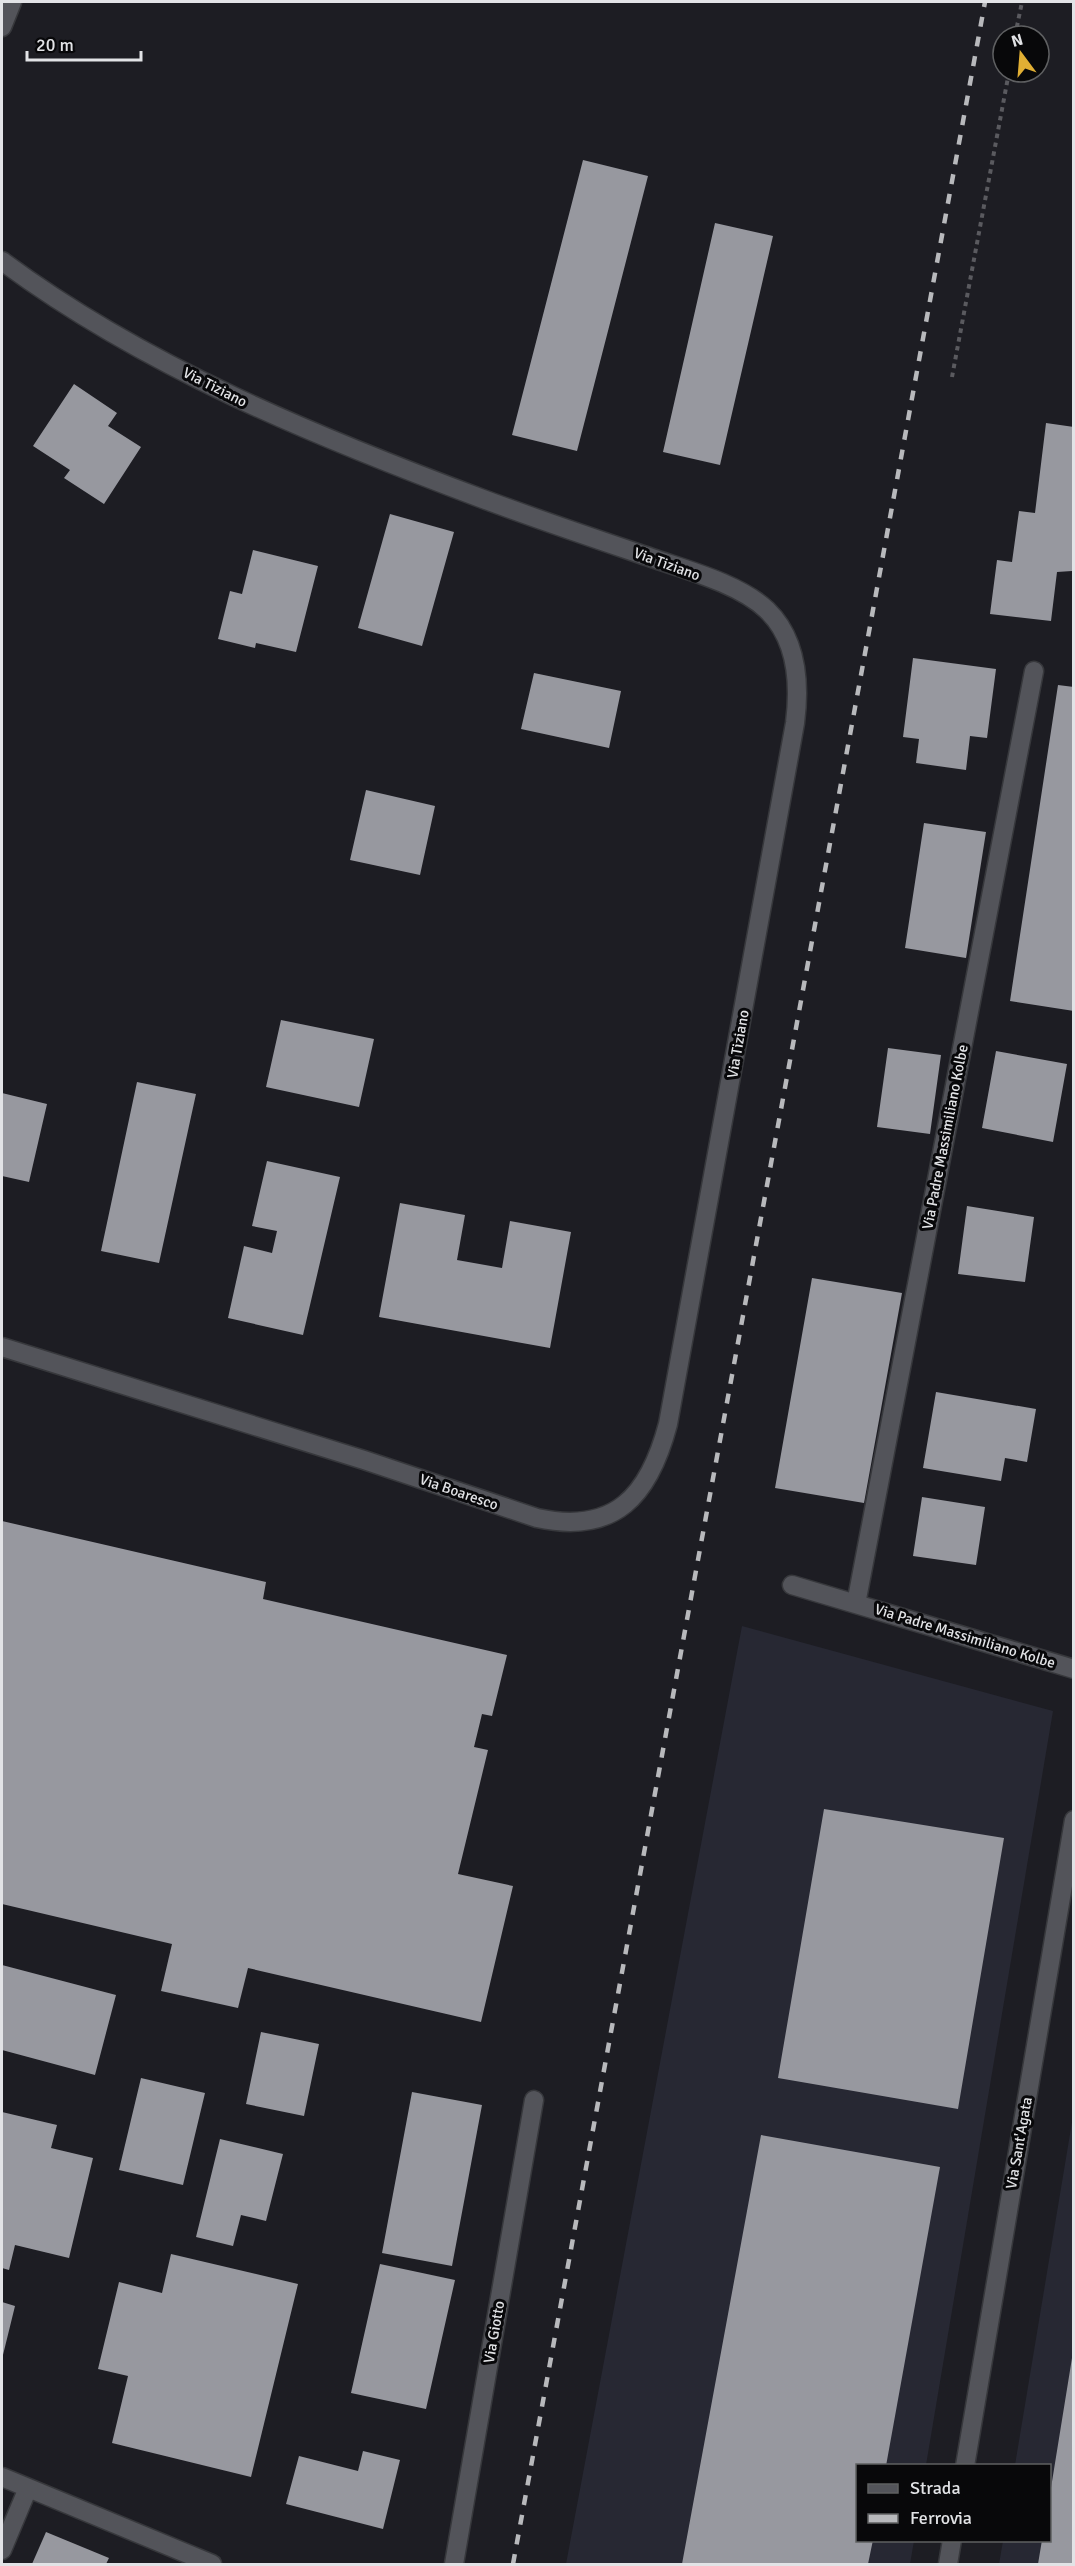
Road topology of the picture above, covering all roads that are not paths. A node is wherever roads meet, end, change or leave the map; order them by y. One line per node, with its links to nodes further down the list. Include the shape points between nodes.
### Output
1 (12, 2): 2 (street)
2 (2, 27)
3 (2, 261): 5 (street, Via Tiziano, via 94,321 248,404 439,482 713,580 757,603 775,620 792,654 797,710)
4 (1034, 671): 8 (street, Via Padre Massimiliano Kolbe)
5 (707, 1217): 6 (street, Via Boaresco, via 662,1448 635,1496 618,1511 584,1522 537,1518)
6 (2, 1347)
7 (792, 1584): 8 (street, Via Padre Massimiliano Kolbe)
8 (856, 1604): 9 (street, Via Padre Massimiliano Kolbe)
9 (1074, 1669)
10 (1074, 1820): 12 (street, Via Sant'Agata)
11 (534, 2100): 18 (street, Via Giotto)
12 (964, 2464)
13 (2, 2477): 14 (street)
14 (28, 2488): 16 (street); 17 (street)
15 (952, 2542): 19 (street)
16 (2, 2550)
17 (212, 2565)
18 (454, 2565)
19 (948, 2565)

